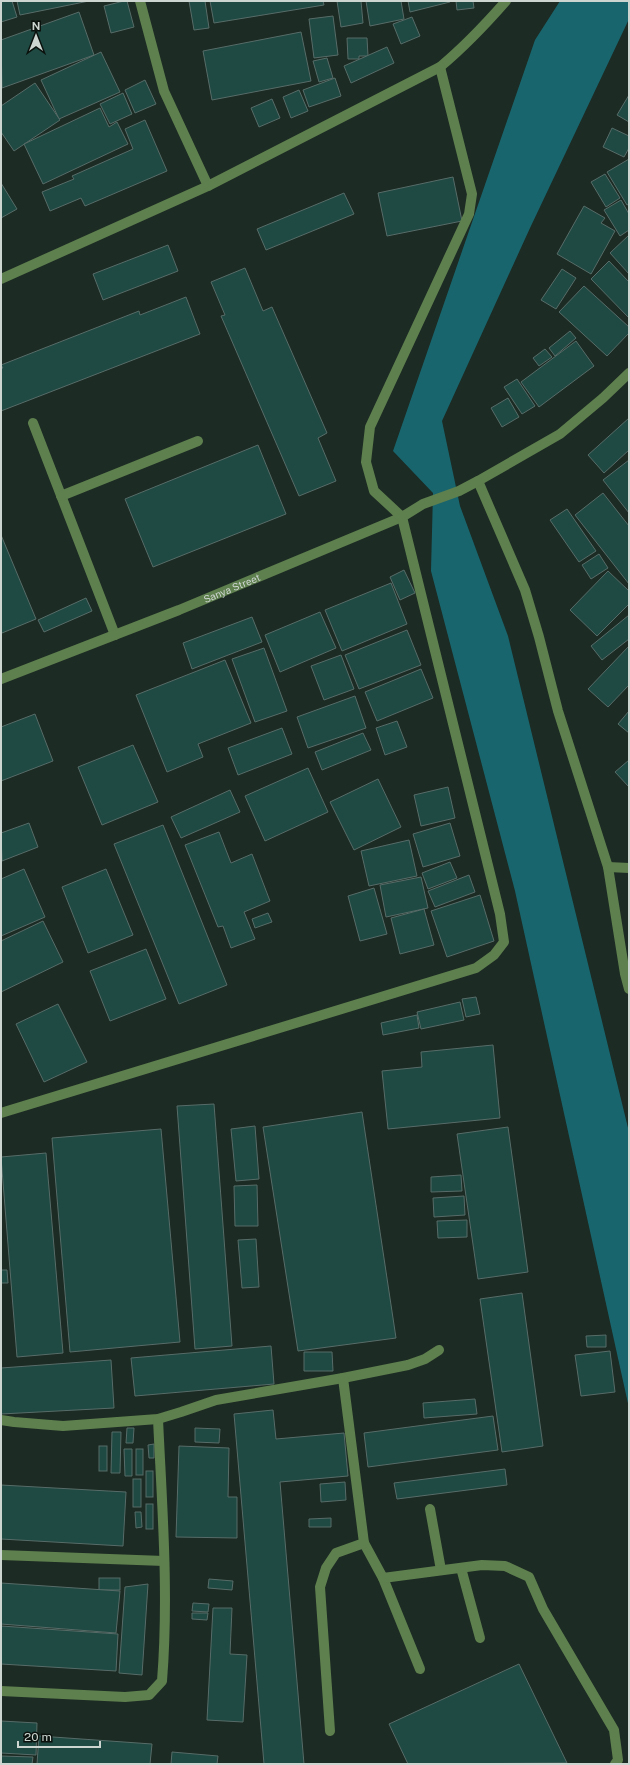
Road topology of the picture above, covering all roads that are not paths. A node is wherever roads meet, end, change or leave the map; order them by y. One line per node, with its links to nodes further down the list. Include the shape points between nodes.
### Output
1 (140, 1): 4 (street, via 164,91)
2 (506, 1): 3 (street, via 460,51)
3 (440, 67): 4 (street); 11 (street, via 472,194 469,214 370,427 366,462 374,492)
4 (208, 186): 5 (street)
5 (1, 278)
6 (629, 373): 9 (street, Sanya Street, via 560,434)
7 (33, 423): 10 (street)
8 (198, 441): 10 (street)
9 (478, 482): 11 (street, Sanya Street, via 459,492 423,504); 14 (street, via 525,590 558,711)
10 (61, 496): 12 (street)
11 (402, 517): 12 (street, Sanya Street); 17 (street, via 500,914 504,942 494,956 476,968)
12 (115, 635): 13 (street, Sanya Street)
13 (1, 679)
14 (608, 867): 15 (street); 16 (street, via 624,974)
15 (629, 868)
16 (629, 989)
17 (1, 1113)
18 (439, 1350): 19 (street, via 425,1359 408,1365)
19 (343, 1378): 20 (street, via 216,1400); 23 (street)
20 (158, 1419): 21 (street, via 62,1426); 25 (street)
21 (1, 1420)
22 (430, 1509): 27 (street)
23 (364, 1543): 28 (street); 32 (street, via 336,1553 326,1568 320,1587)
24 (1, 1555): 25 (street)
25 (164, 1561): 31 (street, via 162,1681 149,1695 125,1697)
26 (461, 1568): 27 (street); 29 (street); 33 (street, via 482,1565 505,1566 529,1577 543,1609 614,1730 618,1760)
27 (441, 1570): 28 (street)
28 (382, 1578): 30 (street)
29 (480, 1638)
30 (420, 1669)
31 (1, 1691)
32 (330, 1731)
33 (615, 1764)

